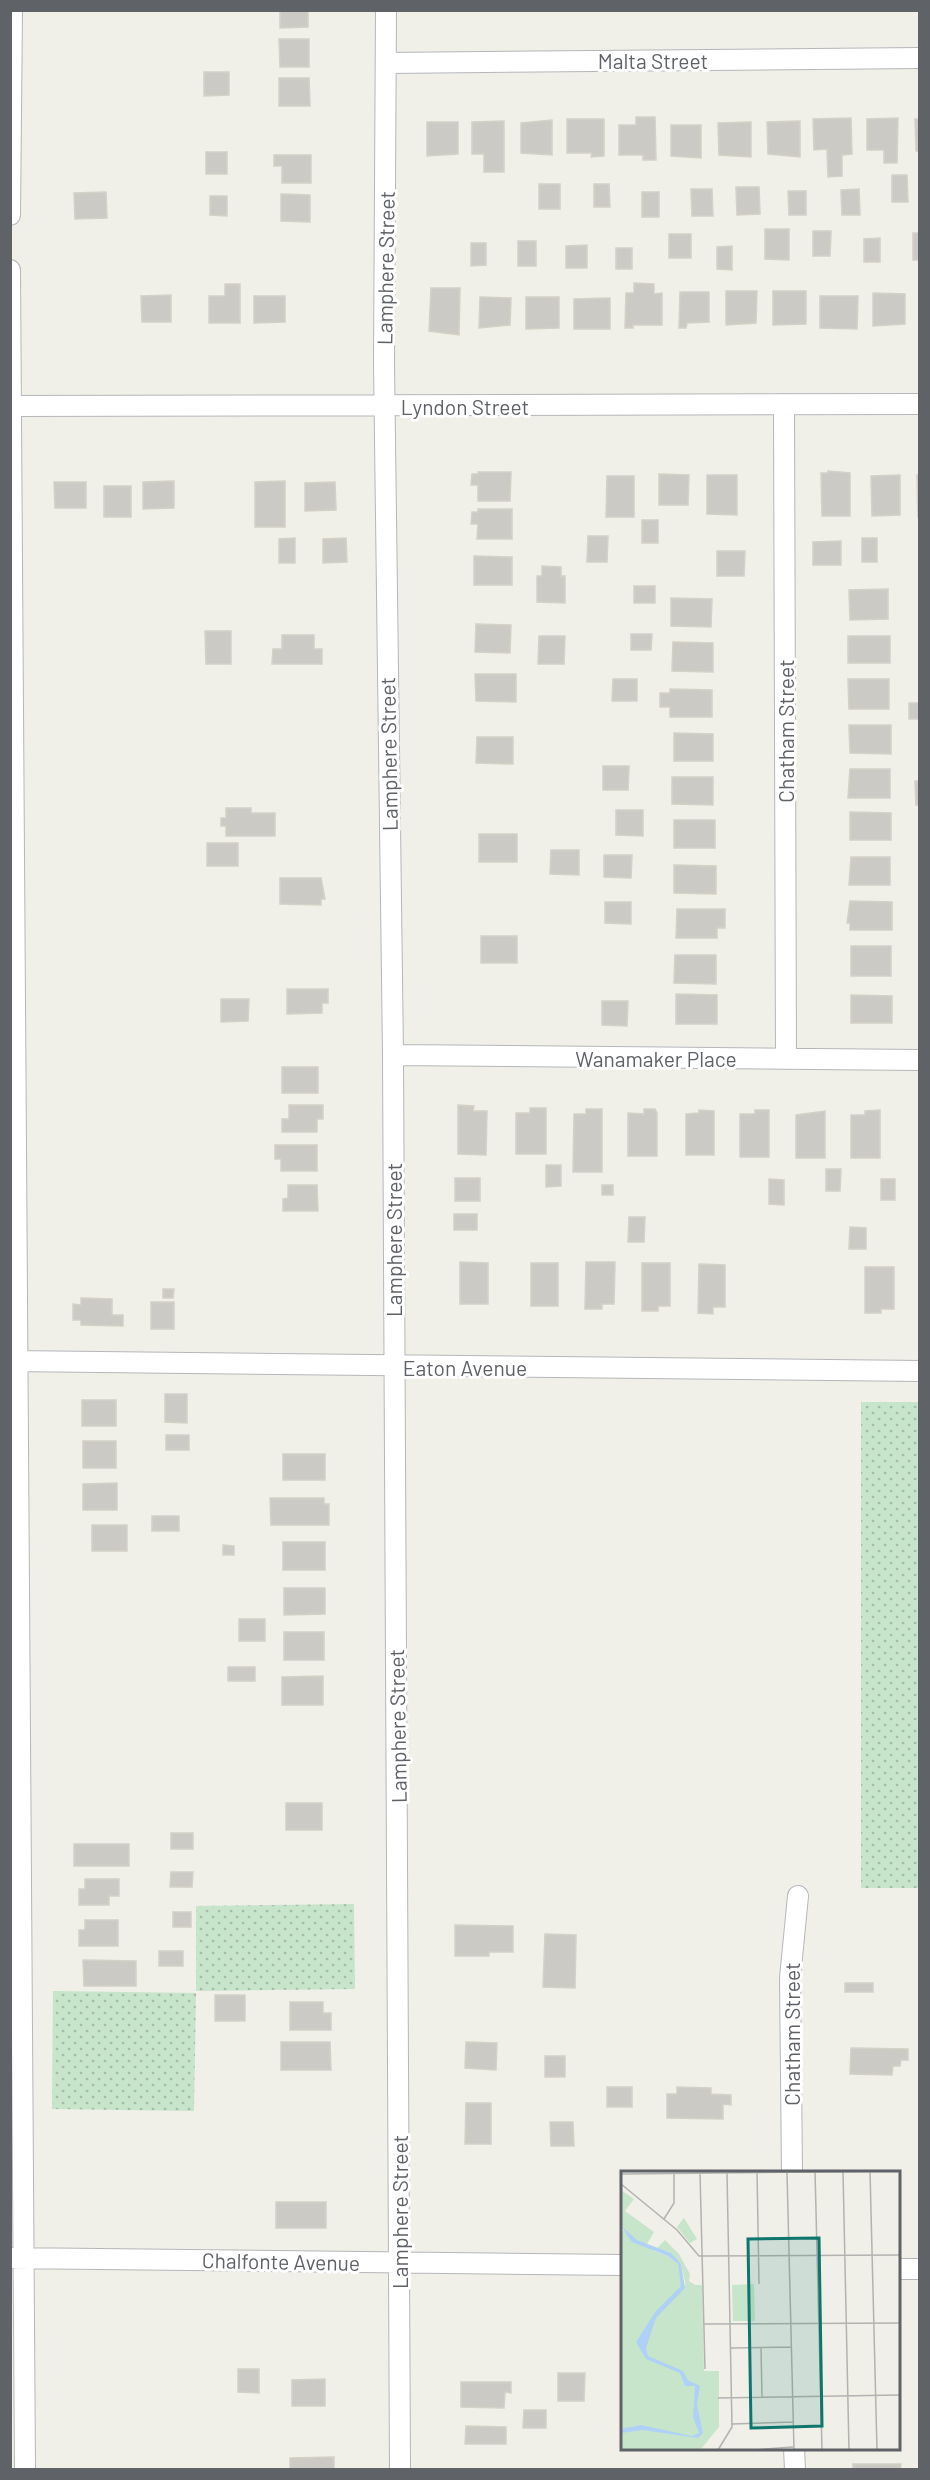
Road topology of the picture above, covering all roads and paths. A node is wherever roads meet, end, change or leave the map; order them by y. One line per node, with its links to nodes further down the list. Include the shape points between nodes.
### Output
1 (12, 10): 5 (street)
2 (386, 10): 4 (street, Lamphere Street)
3 (920, 58): 4 (street, Malta Street)
4 (387, 63): 10 (street, Lamphere Street)
5 (10, 215)
6 (10, 270): 9 (street)
7 (784, 404): 8 (street, Lyndon Street); 10 (street, Lyndon Street); 12 (street, Chatham Street)
8 (920, 404)
9 (11, 406): 10 (street, Lyndon Street); 14 (street)
10 (384, 407): 11 (street, Lamphere Street)
11 (393, 1055): 12 (street, Wanamaker Place); 15 (street, Lamphere Street)
12 (786, 1059): 13 (street, Wanamaker Place)
13 (920, 1060)
14 (15, 1361): 15 (street, Eaton Avenue); 19 (street)
15 (393, 1367): 16 (street, Eaton Avenue); 20 (street, Lamphere Street, via 399,1902)
16 (920, 1371)
17 (798, 1896): 18 (street, Chatham Street, via 790,1977)
18 (792, 2171)
19 (17, 2258): 20 (street, Chalfonte Avenue); 25 (street)
20 (398, 2262): 21 (street, Chalfonte Avenue); 26 (street, Lamphere Street)
21 (621, 2265)
22 (900, 2269): 23 (street)
23 (920, 2269)
24 (794, 2450): 27 (street)
25 (25, 2469)
26 (400, 2469)
27 (795, 2469)

